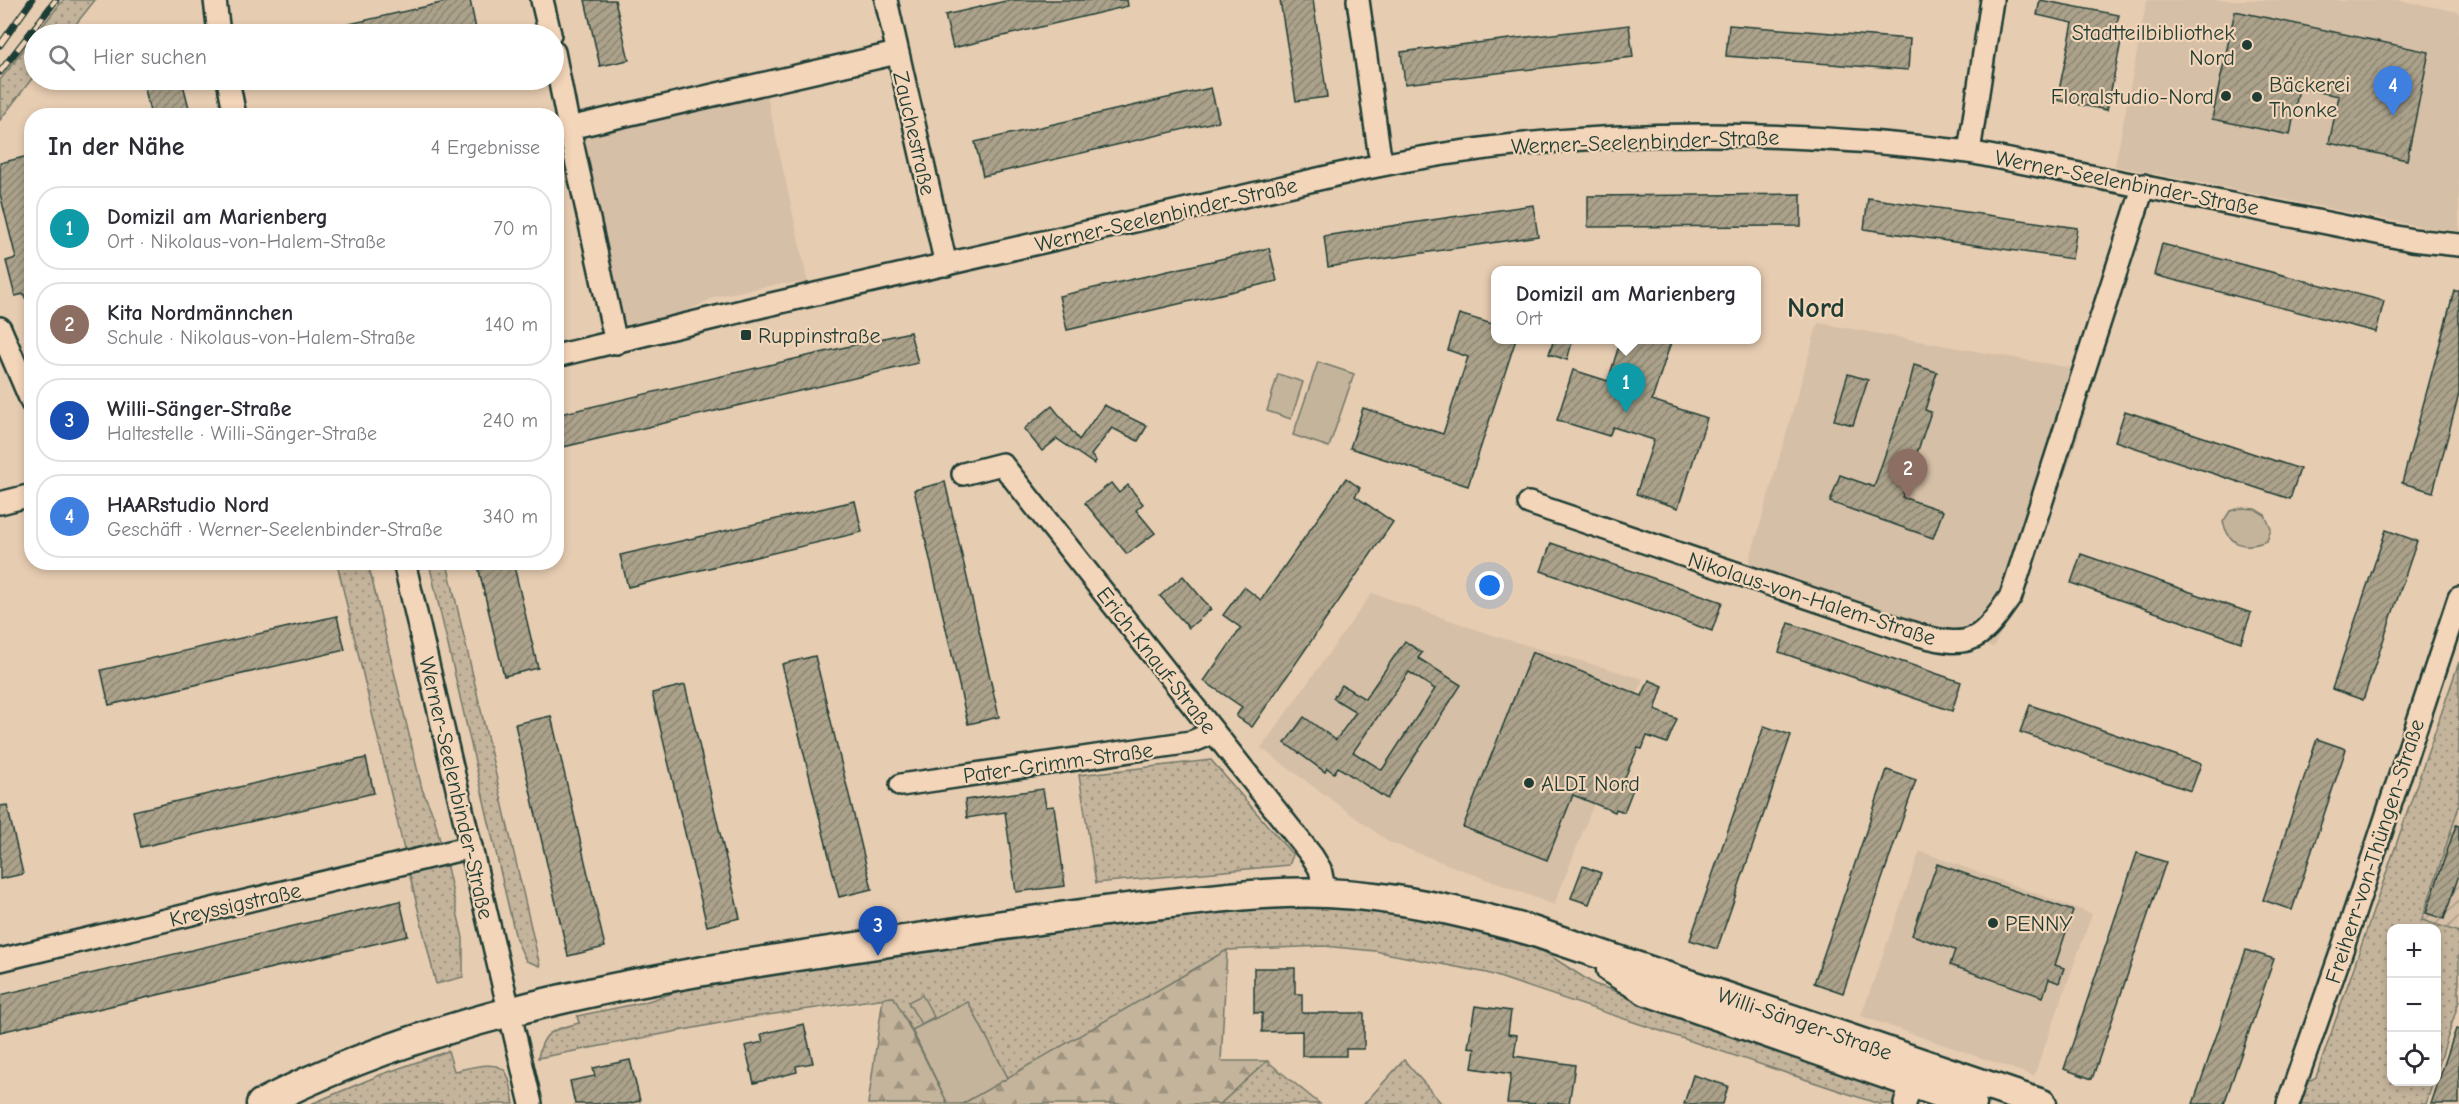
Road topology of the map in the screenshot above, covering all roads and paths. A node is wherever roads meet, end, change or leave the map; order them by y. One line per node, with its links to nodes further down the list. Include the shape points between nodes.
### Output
1 (216, 0): 6 (street)
2 (542, 0): 7 (street)
3 (886, 0): 8 (street, Zauchestraße)
4 (1358, 0): 14 (street)
5 (1992, 0): 13 (street)
6 (218, 24)
7 (548, 24)
8 (897, 53): 12 (street); 17 (street, Zauchestraße)
9 (230, 90): 11 (street)
10 (562, 90): 12 (street)
11 (233, 108)
12 (569, 128): 19 (street)
13 (1969, 152): 14 (street, Werner-Seelenbinder-Straße, via 1834,138 1672,136 1547,140); 15 (street, Werner-Seelenbinder-Straße)
14 (1383, 164): 17 (street, Werner-Seelenbinder-Straße)
15 (2144, 186): 16 (street, Werner-Seelenbinder-Straße, via 2412,240); 25 (street, Nikolaus-von-Halem-Straße, via 2011,596 1990,627 1973,639 1956,643 1919,635)
16 (2459, 245)
17 (946, 266): 19 (street, Werner-Seelenbinder-Straße)
18 (0, 328): 21 (street)
19 (616, 343): 20 (street, Werner-Seelenbinder-Straße)
20 (564, 354)
21 (24, 384)
22 (963, 474): 28 (street, Erich-Knauf-Straße, via 1002,464)
23 (24, 497): 24 (street)
24 (0, 503)
25 (1529, 503)
26 (406, 570): 30 (street, Werner-Seelenbinder-Straße)
27 (2459, 598): 40 (street, Freiherr-von-Thüngen-Straße)
28 (1213, 733): 29 (street, Pater-Grimm-Straße, via 1191,742); 31 (street, Erich-Knauf-Straße, via 1311,856 1320,869)
29 (901, 785)
30 (471, 847): 33 (street, Kreyssigstraße); 34 (street, Werner-Seelenbinder-Straße)
31 (1325, 893): 32 (main road, Willi-Sänger-Straße, via 1458,910); 34 (main road, Willi-Sänger-Straße, via 1240,896 1090,912 725,967)
32 (1568, 942): 35 (main road, Willi-Sänger-Straße, via 1647,991); 39 (main road, Willi-Sänger-Straße)
33 (0, 960)
34 (509, 1013): 36 (street, Werner-Seelenbinder-Straße); 37 (main road, Willi-Sänger-Straße, via 373,1055)
35 (1908, 1093): 38 (main road, Willi-Sänger-Straße)
36 (529, 1103)
37 (261, 1104)
38 (1972, 1104)
39 (2042, 1104)
40 (2288, 1104)

